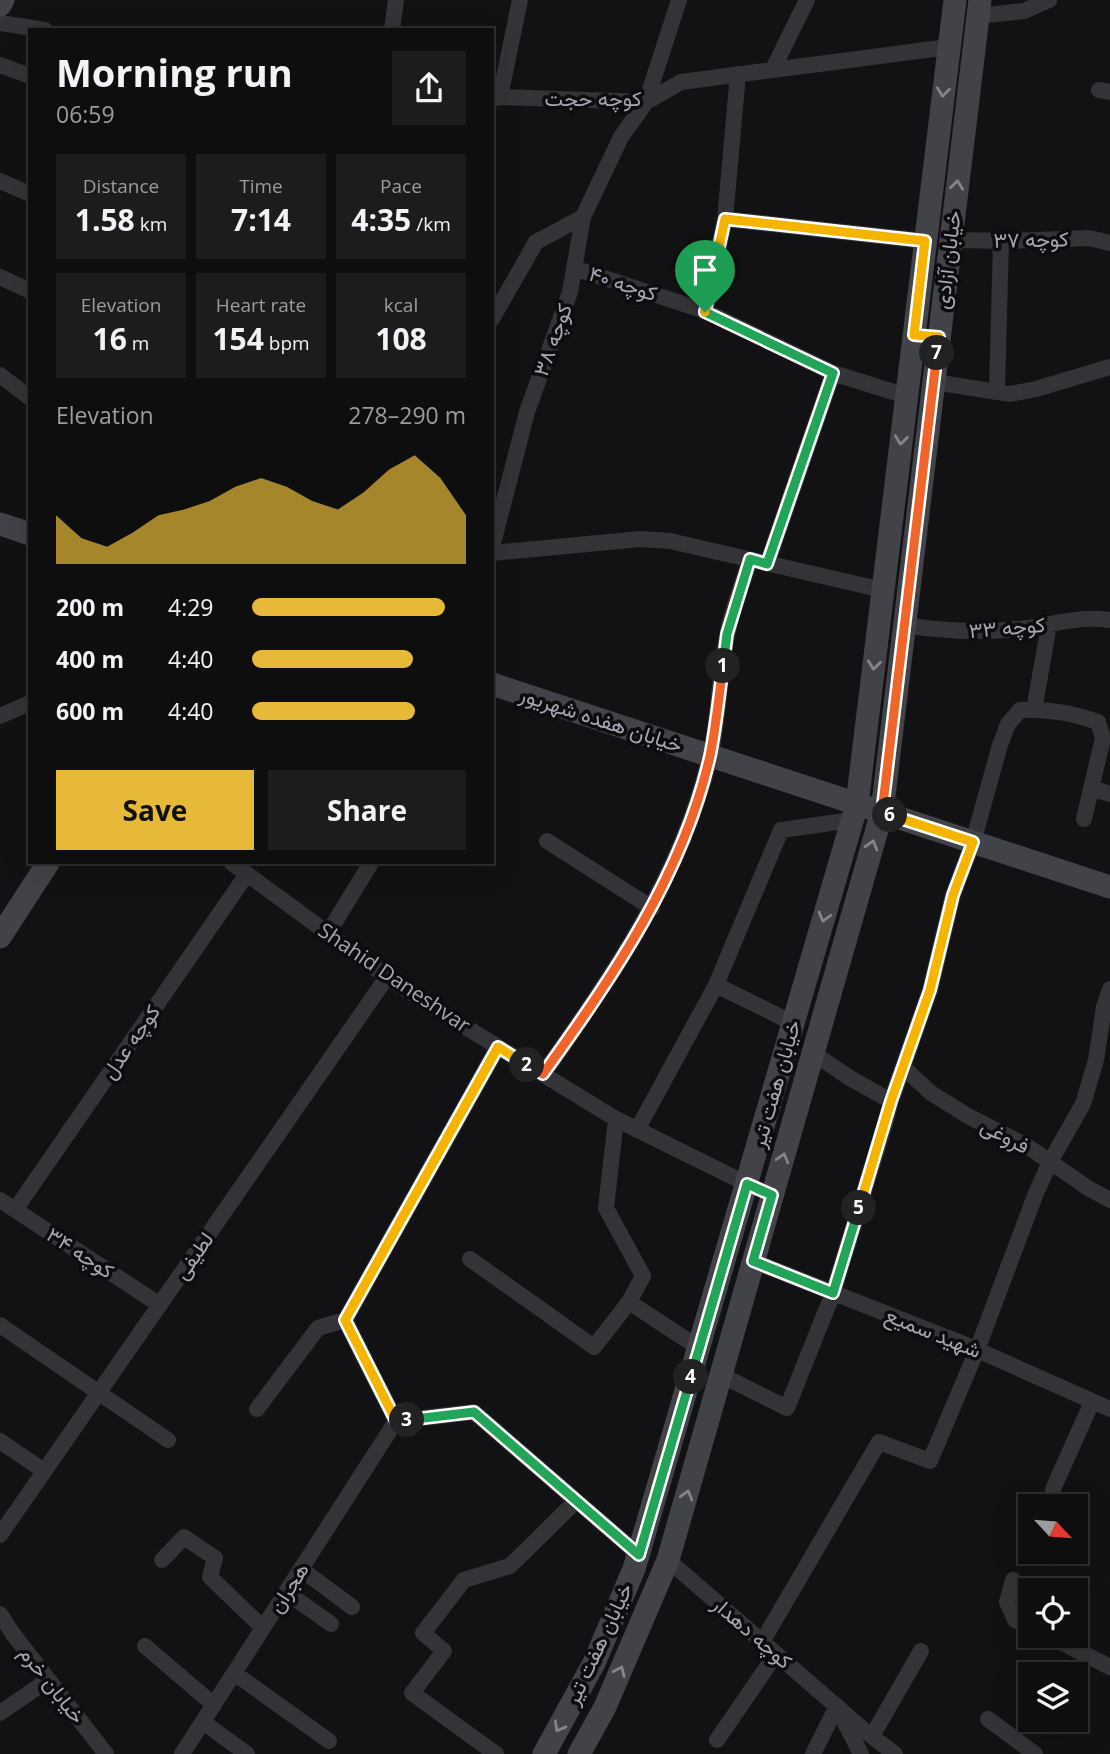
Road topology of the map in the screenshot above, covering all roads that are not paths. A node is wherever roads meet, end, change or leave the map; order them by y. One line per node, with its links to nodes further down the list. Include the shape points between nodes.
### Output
1 (3, 0): 7 (street)
2 (396, 0): 12 (street)
3 (520, 0): 19 (street)
4 (679, 0): 20 (street)
5 (807, 0): 16 (street)
6 (1049, 0): 9 (street, via 1024,11)
7 (0, 5)
8 (954, 9): 9 (street, via 967,23); 13 (street, خیابان آزادی)
9 (978, 12): 15 (street, خیابان آزادی)
10 (0, 23): 11 (street)
11 (32, 28)
12 (392, 28)
13 (948, 54): 15 (street); 16 (street, کوچه حجت); 26 (street, خیابان آزادی, one-way to 26)
14 (0, 65): 18 (street)
15 (972, 65): 25 (street, خیابان آزادی, one-way to 15)
16 (773, 69): 17 (street, کوچه حجت)
17 (738, 74): 20 (street, کوچه حجت, via 681,82); 24 (street)
18 (28, 75)
19 (496, 98): 20 (street, کوچه حجت)
20 (646, 102): 23 (street, کوچه ۳۸, via 621,137)
21 (0, 181): 22 (street)
22 (28, 193)
23 (583, 217): 29 (street, کوچه ۳۸); 33 (street, via 536,242)
24 (725, 219): 26 (street); 32 (street)
25 (951, 240): 27 (street, کوچه ۳۷); 35 (street, خیابان آزادی)
26 (925, 241): 34 (street, خیابان آزادی)
27 (1001, 241): 28 (street, کوچه ۳۷, via 1089,238); 40 (street)
28 (1110, 243)
29 (574, 268): 32 (street, کوچه ۴۰); 45 (street, کوچه ۳۸, via 570,292 527,412)
30 (0, 277): 31 (street)
31 (28, 290)
32 (705, 312): 37 (street, کوچه ۴۰)
33 (494, 316)
34 (914, 335): 35 (street); 42 (street, خیابان آزادی)
35 (939, 337): 39 (street, خیابان آزادی)
36 (1110, 367): 40 (street, via 1036,389)
37 (833, 373): 42 (street, کوچه ۴۰); 48 (street)
38 (0, 375): 41 (street)
39 (934, 382): 40 (street); 51 (street, خیابان آزادی)
40 (997, 392)
41 (28, 396)
42 (906, 396): 49 (street, خیابان آزادی, one-way to 49)
43 (0, 524): 44 (street)
44 (28, 533)
45 (494, 539)
46 (494, 552): 47 (street, via 640,539)
47 (750, 559): 48 (street); 59 (street, via 727,634)
48 (767, 564): 49 (street)
49 (883, 590): 57 (street, خیابان آزادی, one-way to 57)
50 (1110, 620): 52 (street, کوچه ۳۳, via 1075,618)
51 (904, 625): 52 (street, کوچه ۳۳, via 947,632); 58 (street, خیابان آزادی)
52 (1049, 625): 55 (street)
53 (494, 685): 59 (street, خیابان هفده شهریور)
54 (28, 704): 56 (street)
55 (1034, 710): 60 (street, via 1098,722 1103,738); 66 (street, via 1020,710 1008,724)
56 (0, 716)
57 (865, 735): 58 (street); 62 (street, خیابان آزادی)
58 (891, 737): 63 (street, خیابان آزادی)
59 (710, 755): 62 (street, خیابان هفده شهریور); 74 (street, via 689,826)
60 (1091, 788): 61 (street); 64 (street)
61 (1110, 794)
62 (855, 812): 63 (street, خیابان هفده شهریور); 71 (street, خیابان هفت تیر); 78 (street, via 781,830)
63 (882, 812): 66 (street, خیابان هفده شهریور); 73 (street, خیابان هفت تیر, one-way to 63)
64 (1084, 819)
65 (547, 841): 74 (street)
66 (973, 842): 72 (street, خیابان هفده شهریور); 83 (street, via 953,895 930,990)
67 (47, 864): 76 (street)
68 (233, 864): 70 (street, Shahid Daneshvar)
69 (370, 864): 75 (street)
70 (247, 874): 75 (street, Shahid Daneshvar); 93 (street, کوچه عدل)
71 (834, 883): 73 (street); 80 (street, خیابان هفت تیر, one-way to 80)
72 (1110, 887)
73 (859, 891): 82 (street, خیابان هفت تیر)
74 (652, 908): 84 (street, via 601,993)
75 (328, 933): 77 (street, Shahid Daneshvar)
76 (0, 937)
77 (387, 977): 81 (street, Shahid Daneshvar); 98 (street, لطیفی)
78 (716, 985): 80 (street); 87 (street)
79 (1110, 989): 88 (street, via 1083,1104)
80 (793, 1023): 89 (street, خیابان هفت تیر)
81 (498, 1047): 84 (street, Shahid Daneshvar); 99 (street)
82 (813, 1053): 85 (street); 90 (street, خیابان هفت تیر, one-way to 82)
83 (904, 1068): 85 (street); 88 (street, فروغی, via 931,1093)
84 (543, 1074): 86 (street, Shahid Daneshvar)
85 (891, 1101): 96 (street)
86 (615, 1119): 87 (street, Shahid Daneshvar); 97 (street, via 606,1208 643,1276)
87 (637, 1130): 89 (street, Shahid Daneshvar)
88 (1050, 1162): 92 (street, فروغی); 102 (street)
89 (747, 1184): 90 (street); 101 (street, خیابان هفت تیر)
90 (772, 1195): 95 (street, خیابان هفت تیر)
91 (0, 1200): 93 (street, کوچه ۳۴)
92 (1110, 1200)
93 (15, 1210): 98 (street, کوچه ۳۴)
94 (470, 1259): 97 (street, via 594,1347)
95 (753, 1261): 96 (street, شهید سمیع); 103 (street, خیابان هفت تیر)
96 (833, 1293): 102 (street, شهید سمیع); 103 (street, via 787,1409)
97 (629, 1302): 101 (street)
98 (160, 1305): 104 (street, لطیفی)
99 (345, 1320): 106 (street, via 318,1328); 108 (street)
100 (0, 1325): 104 (street)
101 (699, 1348): 115 (street, خیابان هفت تیر)
102 (976, 1350): 105 (street, شهید سمیع); 126 (street, via 930,1461 879,1442)
103 (721, 1375): 117 (street, خیابان هفت تیر, one-way to 103)
104 (99, 1392): 109 (street); 111 (street, لطیفی)
105 (1093, 1402): 107 (street, شهید سمیع); 112 (street)
106 (257, 1409)
107 (1110, 1409)
108 (396, 1421): 113 (street, via 474,1412); 118 (street, هجران)
109 (168, 1440)
110 (0, 1441): 111 (street)
111 (44, 1471): 114 (street, لطیفی)
112 (1053, 1489)
113 (576, 1500): 115 (street); 145 (street, via 510,1566 464,1580 423,1633 444,1651 412,1693)
114 (0, 1535)
115 (639, 1555): 146 (street, خیابان هفت تیر, one-way to 146, via 594,1663)
116 (162, 1559): 125 (street, via 184,1537 215,1558 210,1577)
117 (668, 1560): 126 (street, کوچه دهدار); 147 (street, خیابان هفت تیر, one-way to 117, via 605,1707)
118 (301, 1569): 120 (street, هجران); 121 (street)
119 (1013, 1580): 123 (street, via 1007,1602)
120 (286, 1592): 124 (street); 125 (street, هجران)
121 (352, 1607)
122 (0, 1614): 133 (street, خیابان خرم)
123 (1018, 1622)
124 (331, 1624)
125 (264, 1628): 132 (street, هجران)
126 (762, 1642): 130 (street, کوچه دهدار)
127 (145, 1646): 134 (street)
128 (1072, 1648): 131 (street)
129 (921, 1651): 139 (street)
130 (776, 1654): 135 (street, کوچه دهدار); 140 (street)
131 (1110, 1667)
132 (234, 1673): 134 (street, هجران); 141 (street)
133 (48, 1680): 136 (street); 142 (street, خیابان خرم)
134 (214, 1705): 138 (street, هجران)
135 (837, 1706): 139 (street, کوچه دهدار); 148 (street); 149 (street, کوچه دهدار)
136 (0, 1713)
137 (988, 1719): 151 (street)
138 (203, 1722): 143 (street, هجران); 144 (street)
139 (872, 1737): 150 (street, کوچه دهدار)
140 (717, 1740)
141 (329, 1741)
142 (106, 1754)
143 (182, 1754)
144 (247, 1754)
145 (496, 1754)
146 (544, 1754)
147 (579, 1754)
148 (813, 1754)
149 (861, 1754)
150 (895, 1754)
151 (1035, 1754)

